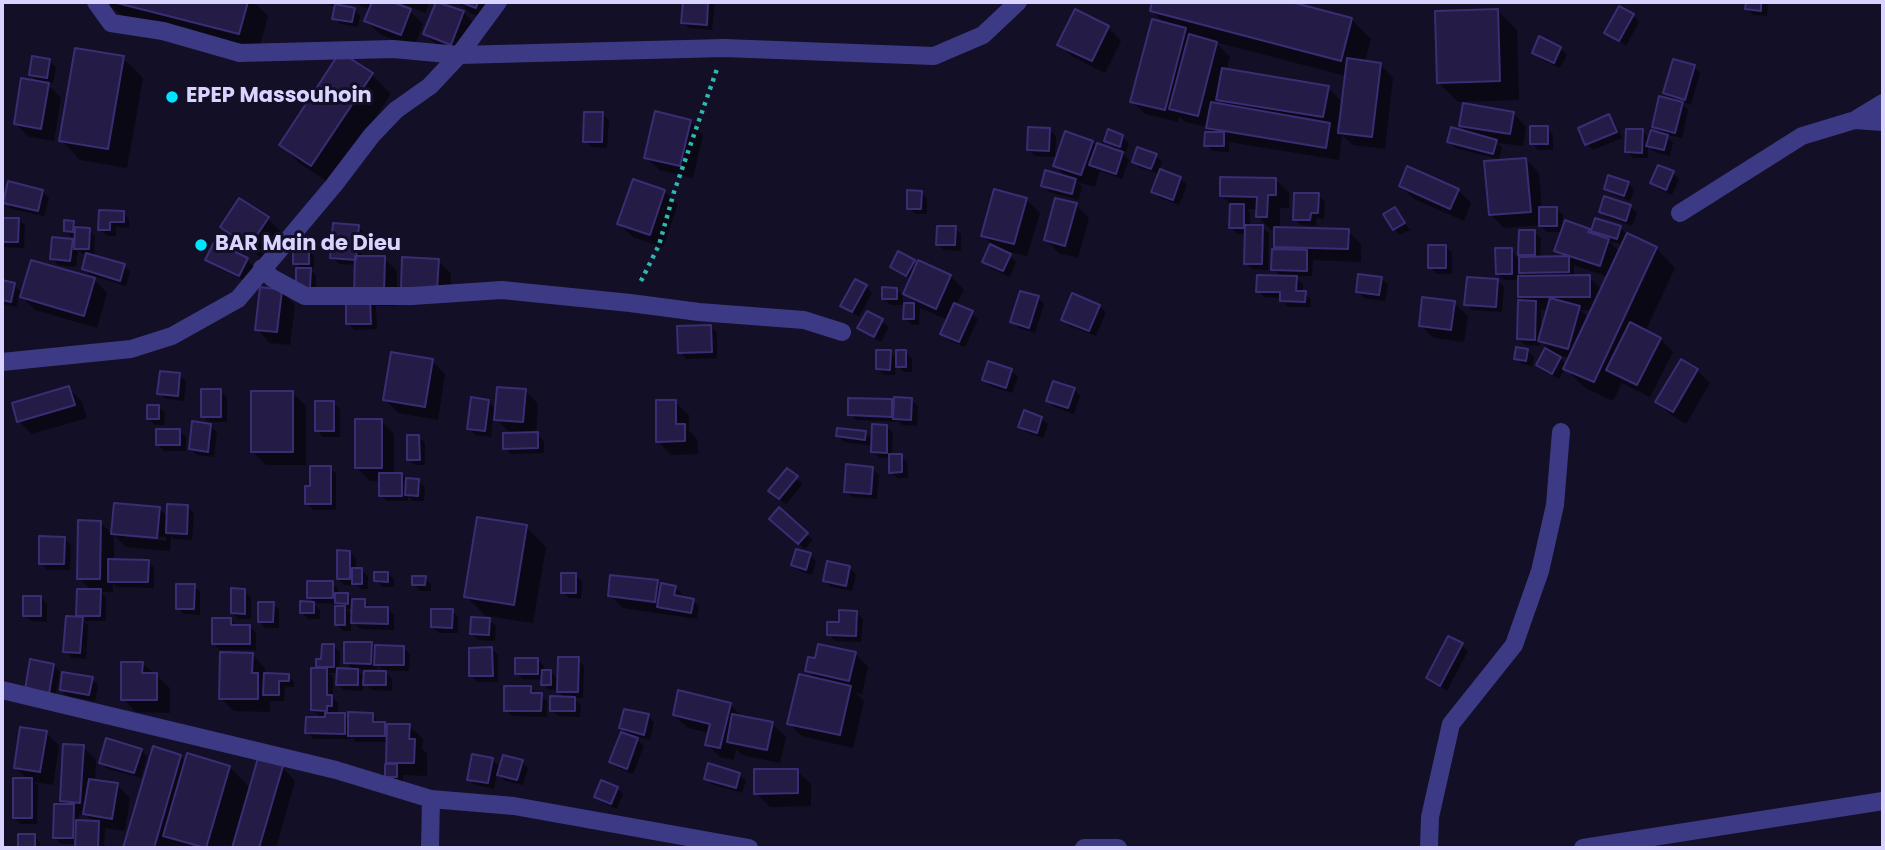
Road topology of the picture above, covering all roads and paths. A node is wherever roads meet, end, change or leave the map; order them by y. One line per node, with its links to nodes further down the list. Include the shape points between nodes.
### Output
1 (96, 2): 5 (street, via 111,23 163,31 240,53 393,49)
2 (498, 2): 5 (street)
3 (1018, 2): 4 (street, via 983,35 934,57)
4 (724, 48): 5 (street); 11 (path, via 659,245)
5 (459, 55): 10 (street, via 372,135)
6 (1883, 103): 7 (street)
7 (1855, 120): 8 (street); 9 (street, via 1802,136)
8 (1883, 122)
9 (1680, 213)
10 (262, 268): 11 (street, via 305,296 502,290); 13 (street, via 238,299 172,336 131,349)
11 (630, 303): 12 (street, via 804,320)
12 (842, 332)
13 (2, 362)
14 (1562, 432): 22 (street, via 1555,505 1540,571 1514,645 1451,724 1430,817)
15 (2, 690): 16 (street, via 336,770)
16 (431, 799): 18 (street); 19 (street, via 514,806)
17 (1883, 801): 23 (street)
18 (430, 848)
19 (749, 848)
20 (1084, 848): 21 (street)
21 (1118, 848)
22 (1429, 848)
23 (1583, 848)

